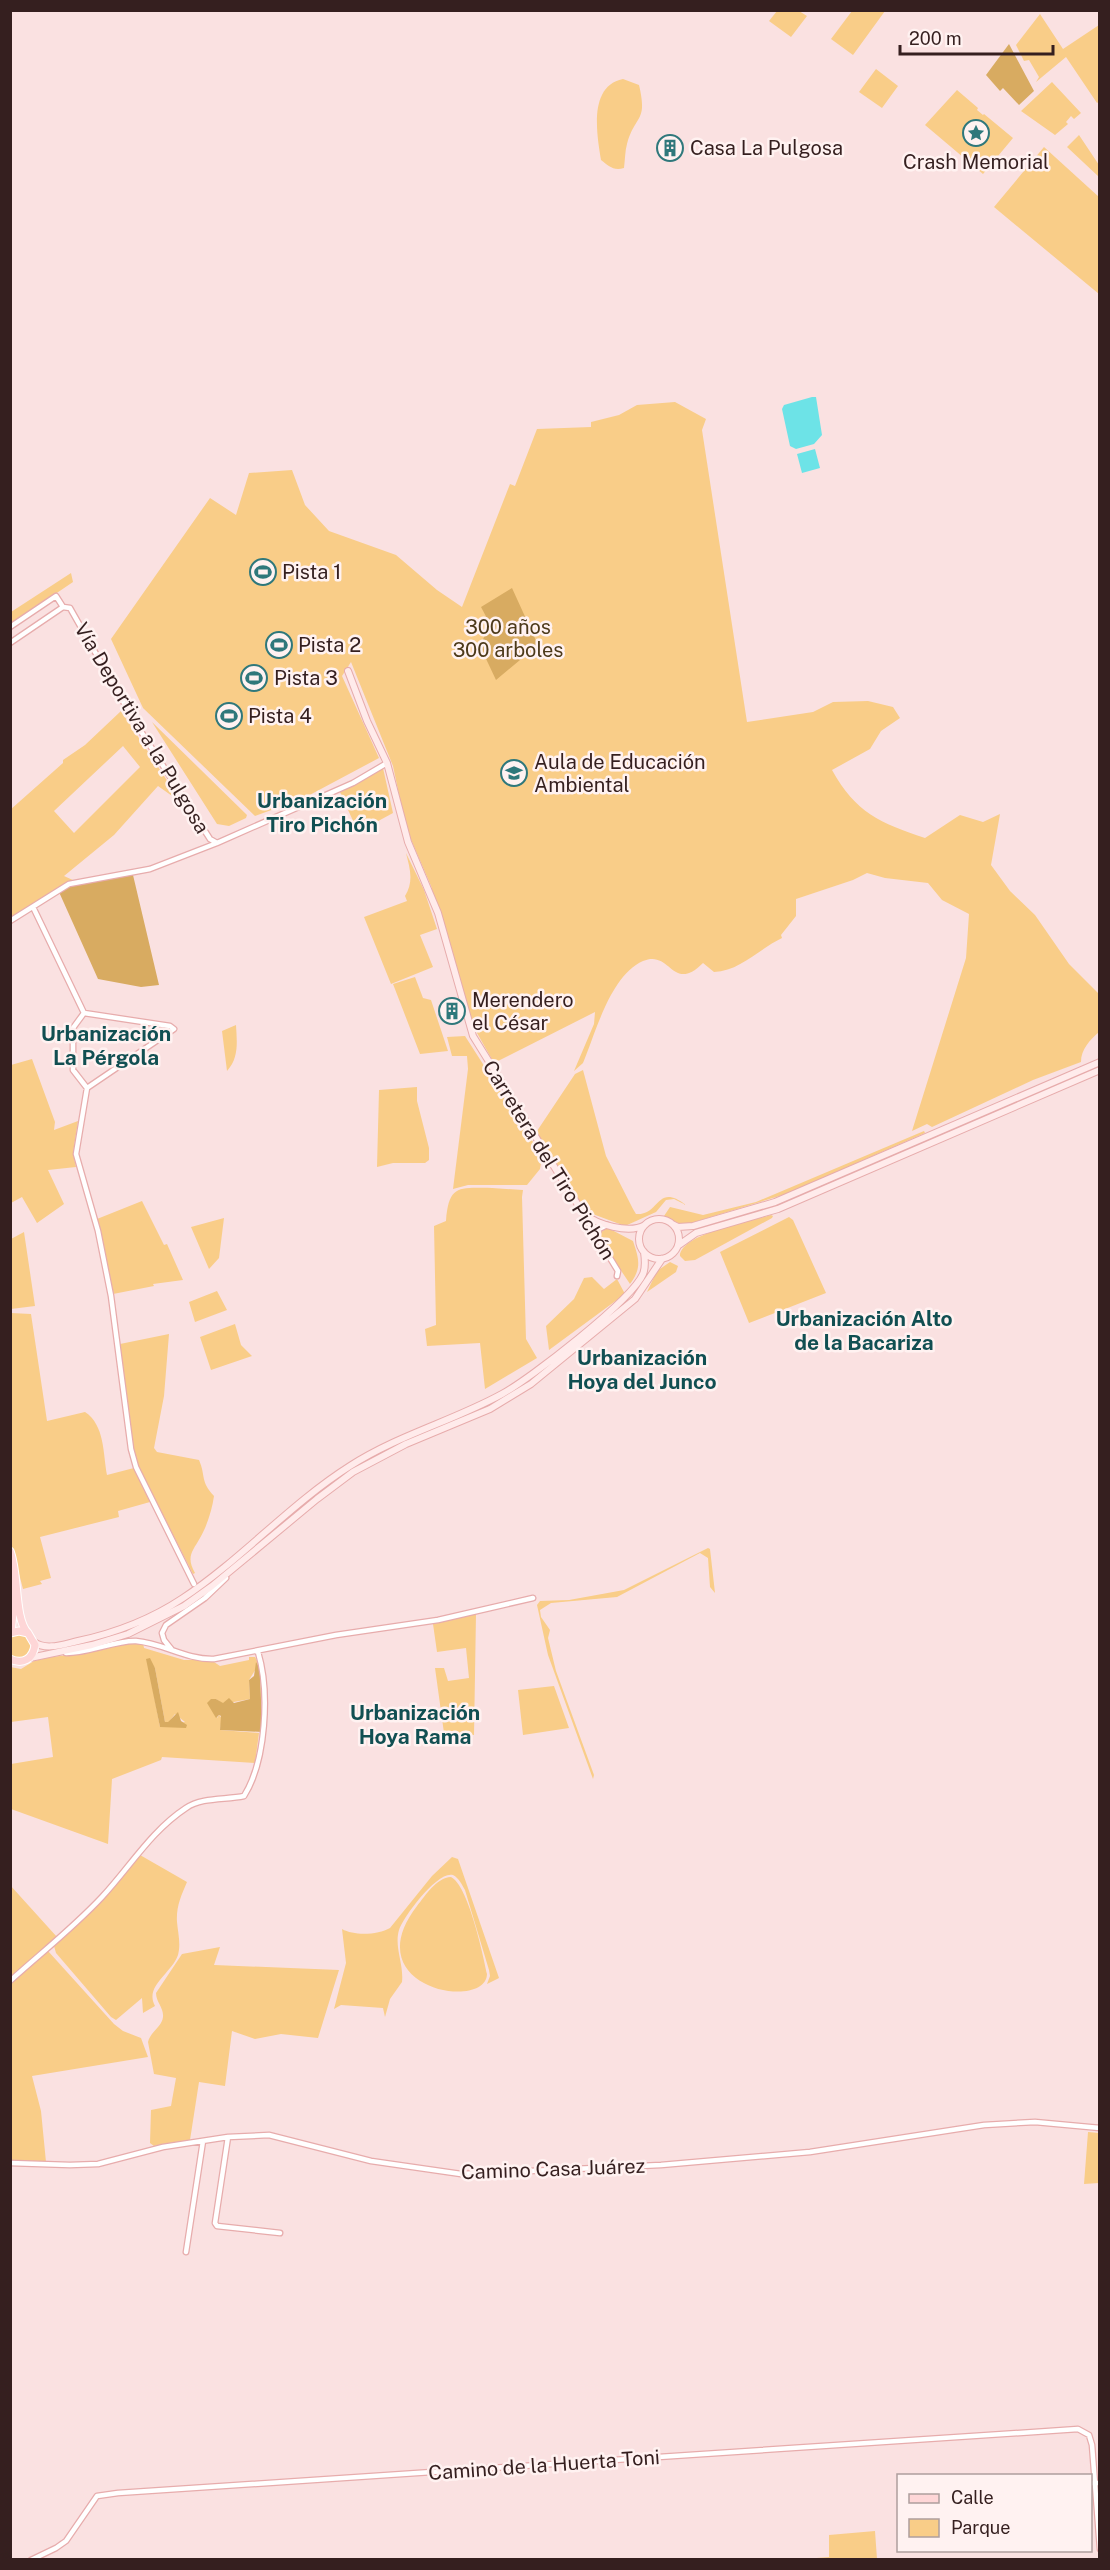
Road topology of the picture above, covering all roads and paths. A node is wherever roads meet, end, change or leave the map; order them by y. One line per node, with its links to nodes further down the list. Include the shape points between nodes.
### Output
1 (63, 607): 2 (street, Vía Deportiva a la Pulgosa, via 56,596); 3 (street, Vía Deportiva a la Pulgosa); 6 (street, Vía Deportiva a la Pulgosa, via 70,608 133,719 210,839)
2 (10, 627)
3 (10, 643)
4 (348, 671): 5 (main road, Carretera del Tiro Pichón)
5 (387, 763): 6 (street, Vía Deportiva a la Pulgosa, via 353,783); 13 (main road, Carretera del Tiro Pichón, via 408,842 438,912 473,1036)
6 (217, 843): 7 (street, via 150,869 69,884)
7 (33, 907): 8 (street); 9 (street)
8 (10, 921)
9 (84, 1013): 12 (street, via 73,1028 73,1070); 12 (street, via 174,1029)
10 (1100, 1062): 15 (main road, via 775,1202 693,1226)
11 (1100, 1070): 19 (main road, via 778,1209 696,1233)
12 (87, 1088): 26 (street, via 75,1154 98,1232 111,1296 131,1449 136,1467)
13 (580, 1210): 14 (main road); 18 (street, Carretera del Tiro Pichón)
14 (599, 1224): 17 (main road); 18 (street, via 593,1226)
15 (672, 1224): 16 (main road, via 659,1219); 19 (main road)
16 (645, 1225): 17 (main road); 20 (main road, via 640,1235)
17 (626, 1229): 20 (main road, via 634,1234)
18 (595, 1235): 22 (street, Carretera del Tiro Pichón, via 618,1271)
19 (679, 1245): 21 (main road, via 673,1254)
20 (642, 1249): 21 (main road, via 651,1257); 30 (main road, via 645,1271 629,1295 505,1393 404,1437 350,1466 194,1590 153,1616 92,1638 45,1647)
21 (662, 1259): 24 (main road, via 635,1299 531,1384 490,1408 353,1472)
22 (617, 1276)
23 (10, 1551): 29 (main road, via 17,1576 19,1615)
24 (232, 1569): 32 (main road, via 184,1606 149,1626 109,1641); 33 (street, via 205,1598 164,1628 165,1643)
25 (10, 1575): 28 (main road, via 14,1590)
26 (194, 1584)
27 (533, 1598): 31 (street, via 438,1620 336,1635)
28 (12, 1628): 29 (main road)
29 (28, 1633): 30 (main road)
30 (34, 1642): 34 (main road)
31 (258, 1652): 33 (street, via 214,1659); 36 (street, via 264,1727 254,1781 244,1796 188,1807 136,1855 84,1916)
32 (55, 1653): 33 (street, via 136,1641); 34 (main road)
33 (183, 1655)
34 (30, 1658): 35 (main road, via 22,1662)
35 (10, 1659)
36 (10, 1981)
37 (1100, 2127): 38 (street, Camino Casa Juárez, via 1035,2122 984,2125 810,2152 662,2165 461,2174 371,2161 269,2135)
38 (228, 2137): 39 (street, Camino Casa Juárez); 41 (street, via 215,2223)
39 (203, 2141): 40 (street, Camino Casa Juárez, via 98,2164); 42 (street)
40 (10, 2163)
41 (280, 2233)
42 (186, 2252)
43 (1092, 2483): 44 (street); 45 (street); 46 (street, Camino de la Huerta Toni, via 1092,2445 1089,2435 1078,2429 118,2493 97,2496 66,2541)
44 (1100, 2483)
45 (1100, 2549)
46 (31, 2559)

